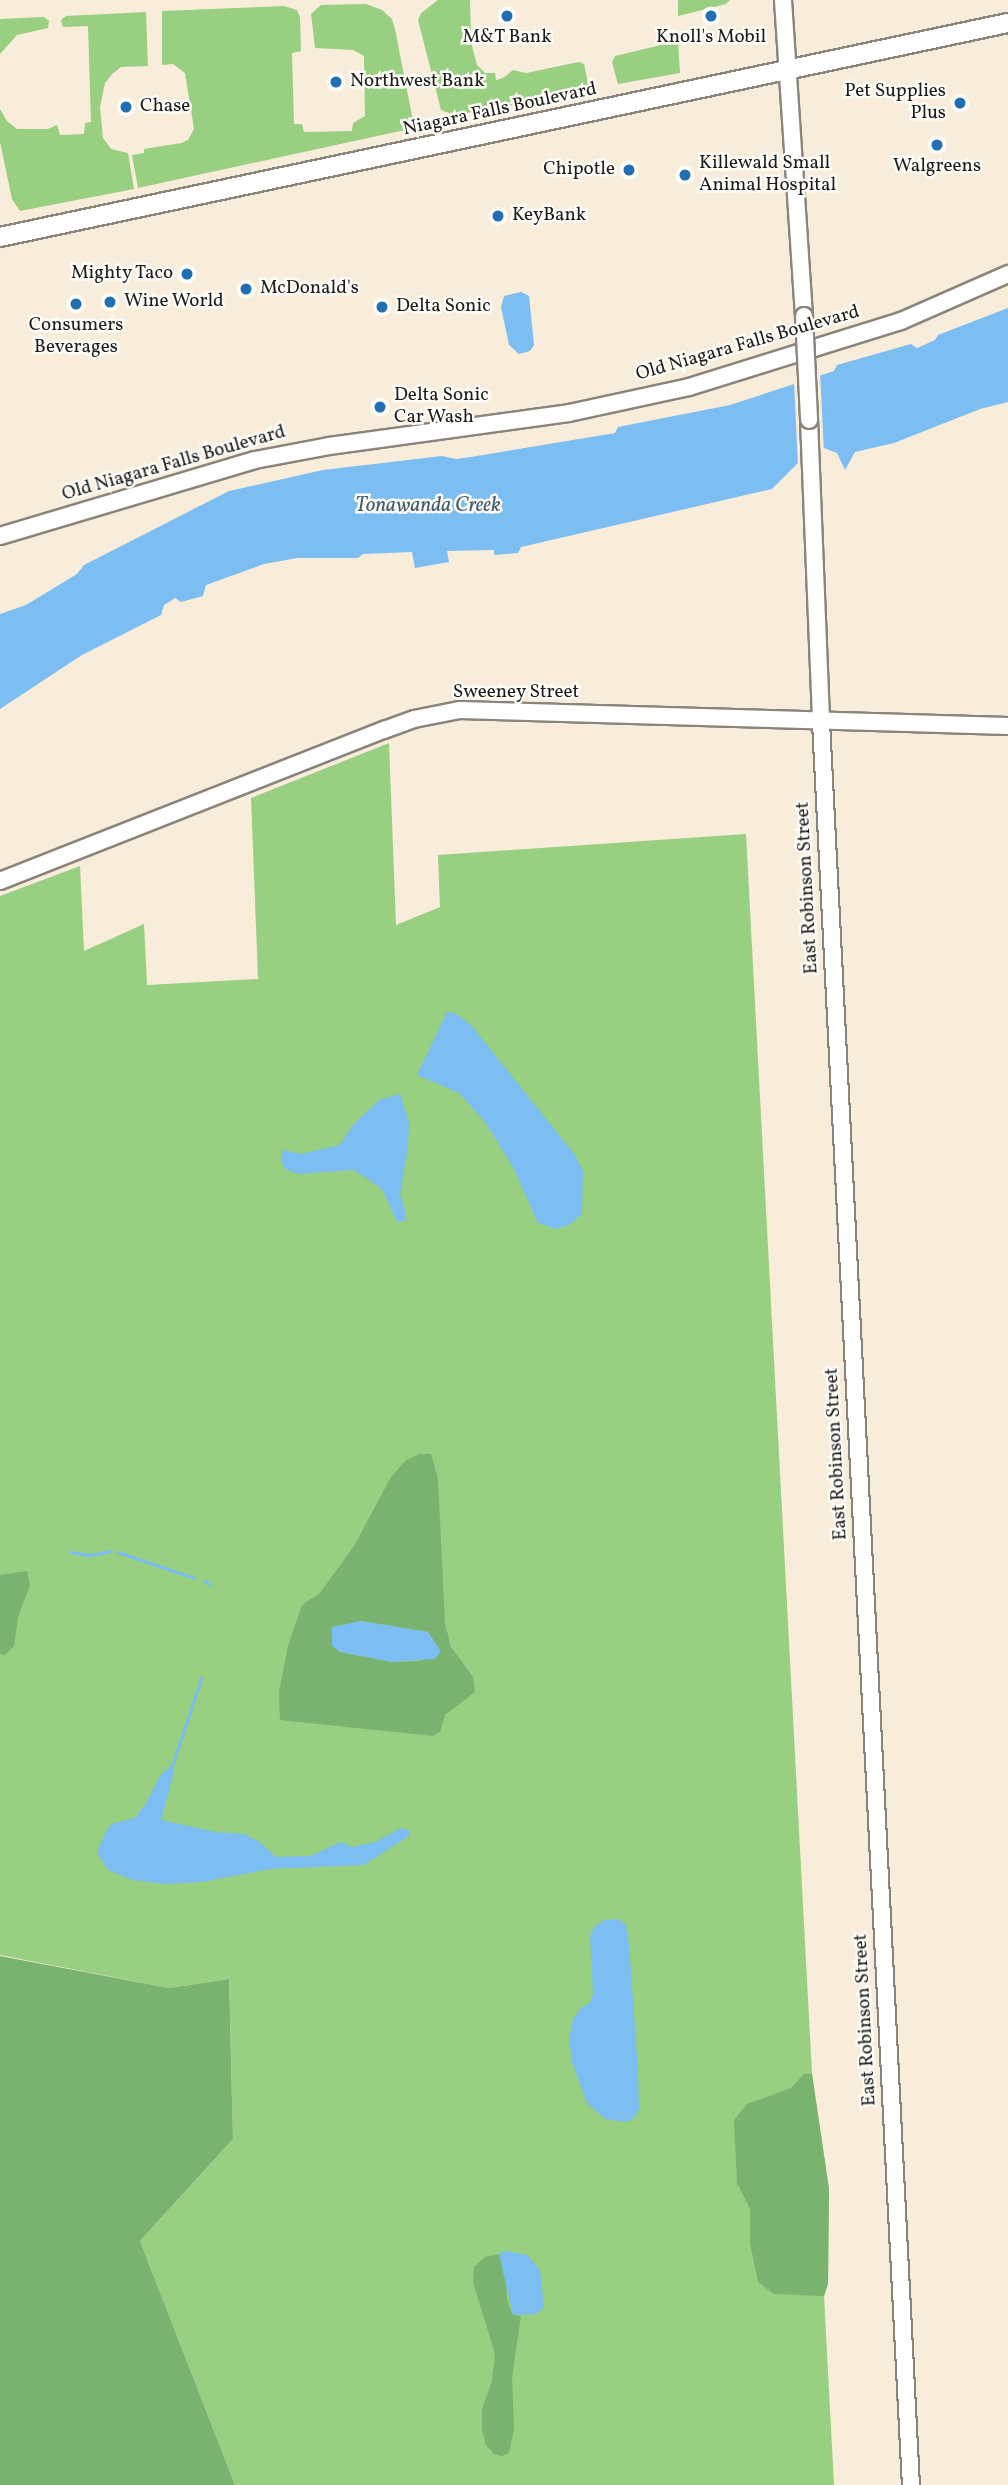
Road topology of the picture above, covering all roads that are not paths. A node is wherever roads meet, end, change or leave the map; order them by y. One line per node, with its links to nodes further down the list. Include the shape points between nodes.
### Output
1 (783, 0): 3 (street, East Robinson Street)
2 (1008, 23): 3 (main road, Niagara Falls Boulevard)
3 (788, 70): 4 (main road, Niagara Falls Boulevard); 7 (street, East Robinson Street, bridge, via 804,316)
4 (0, 237)
5 (1008, 274): 6 (street, Old Niagara Falls Boulevard, via 901,321 689,387 569,414 255,460)
6 (0, 536)
7 (821, 722): 8 (street, Sweeney Street); 9 (street, Sweeney Street, via 460,710 384,730); 10 (street, East Robinson Street)
8 (1008, 726)
9 (0, 881)
10 (911, 2485)

